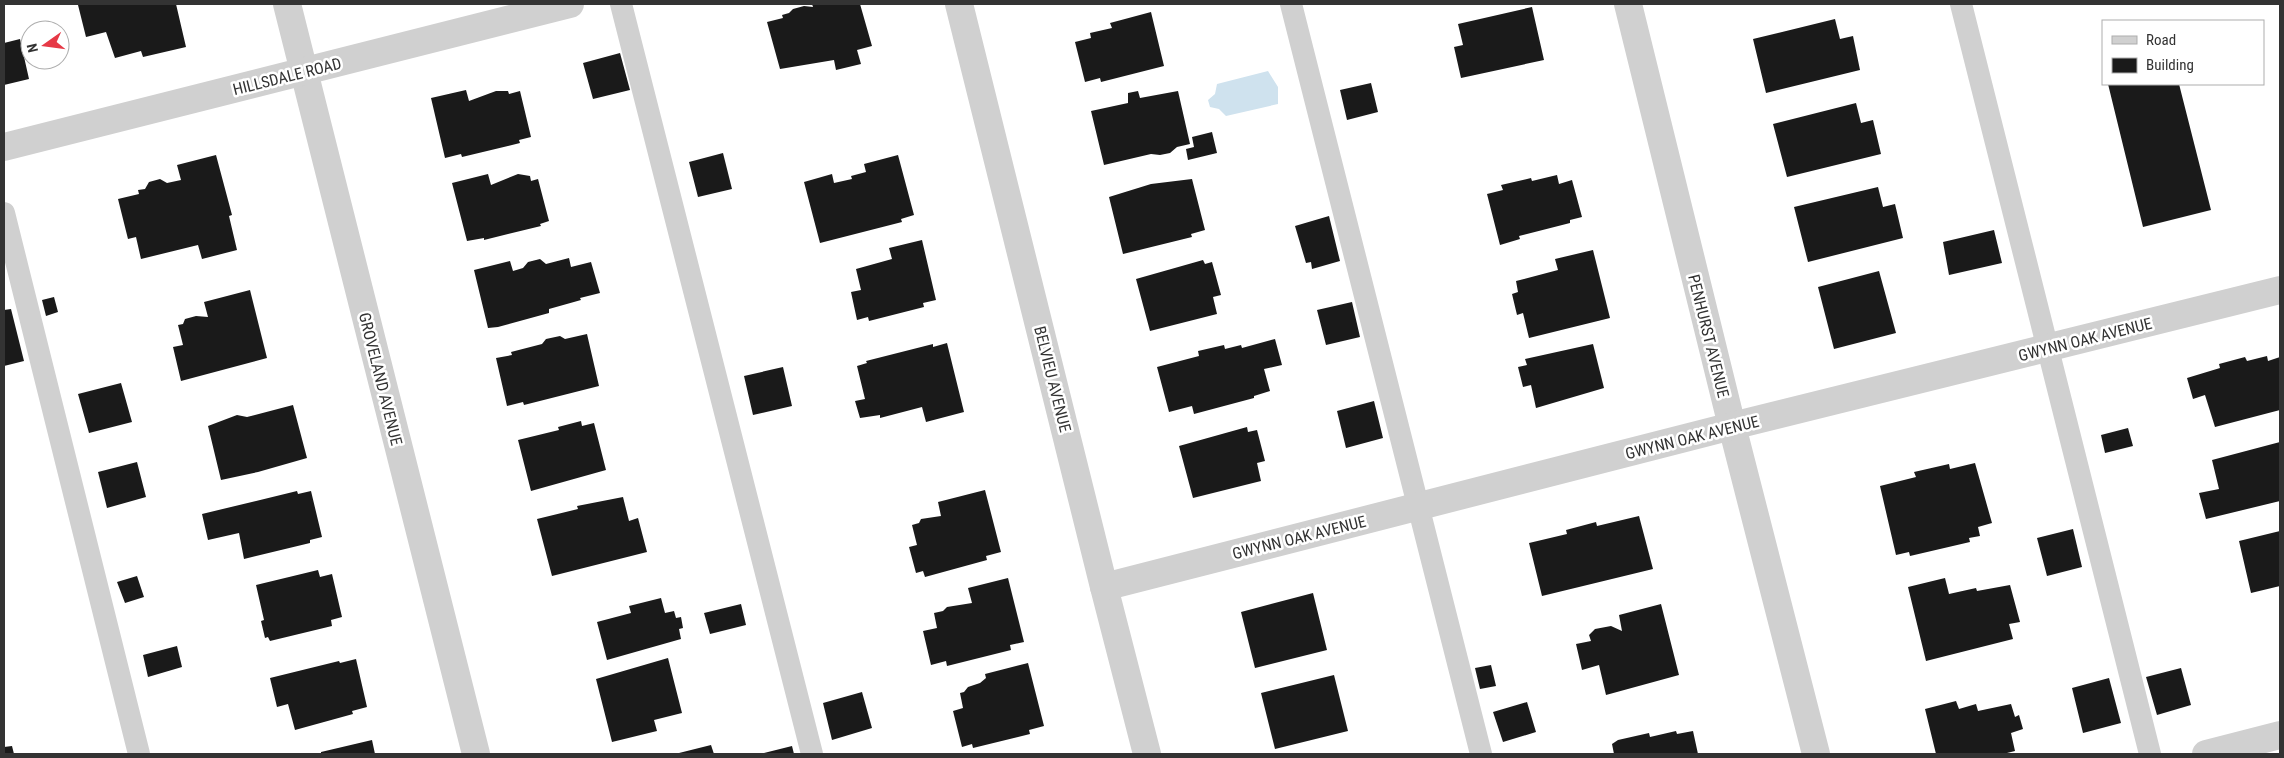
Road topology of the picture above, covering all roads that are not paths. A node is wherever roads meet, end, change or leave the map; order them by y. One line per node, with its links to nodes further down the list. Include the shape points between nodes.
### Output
1 (286, 4): 8 (street, GROVELAND AVENUE)
2 (570, 4): 8 (street, HILLSDALE ROAD)
3 (621, 4): 19 (lane)
4 (959, 4): 15 (street, BELVIEU AVENUE)
5 (1291, 4): 14 (lane)
6 (1628, 4): 13 (street, PENHURST AVENUE)
7 (1961, 4): 12 (lane)
8 (304, 72): 9 (street, HILLSDALE ROAD); 18 (street, GROVELAND AVENUE)
9 (4, 147)
10 (4, 213): 17 (lane)
11 (2280, 290): 12 (street, GWYNN OAK AVENUE)
12 (2046, 349): 13 (street, GWYNN OAK AVENUE); 23 (lane)
13 (1732, 426): 14 (street, GWYNN OAK AVENUE); 22 (street, PENHURST AVENUE)
14 (1418, 506): 15 (street, GWYNN OAK AVENUE); 21 (lane)
15 (1104, 587): 20 (street, BELVIEU AVENUE)
16 (2280, 735): 24 (street)
17 (139, 754)
18 (476, 754)
19 (812, 754)
20 (1147, 754)
21 (1482, 754)
22 (1816, 754)
23 (2150, 754)
24 (2206, 754)

